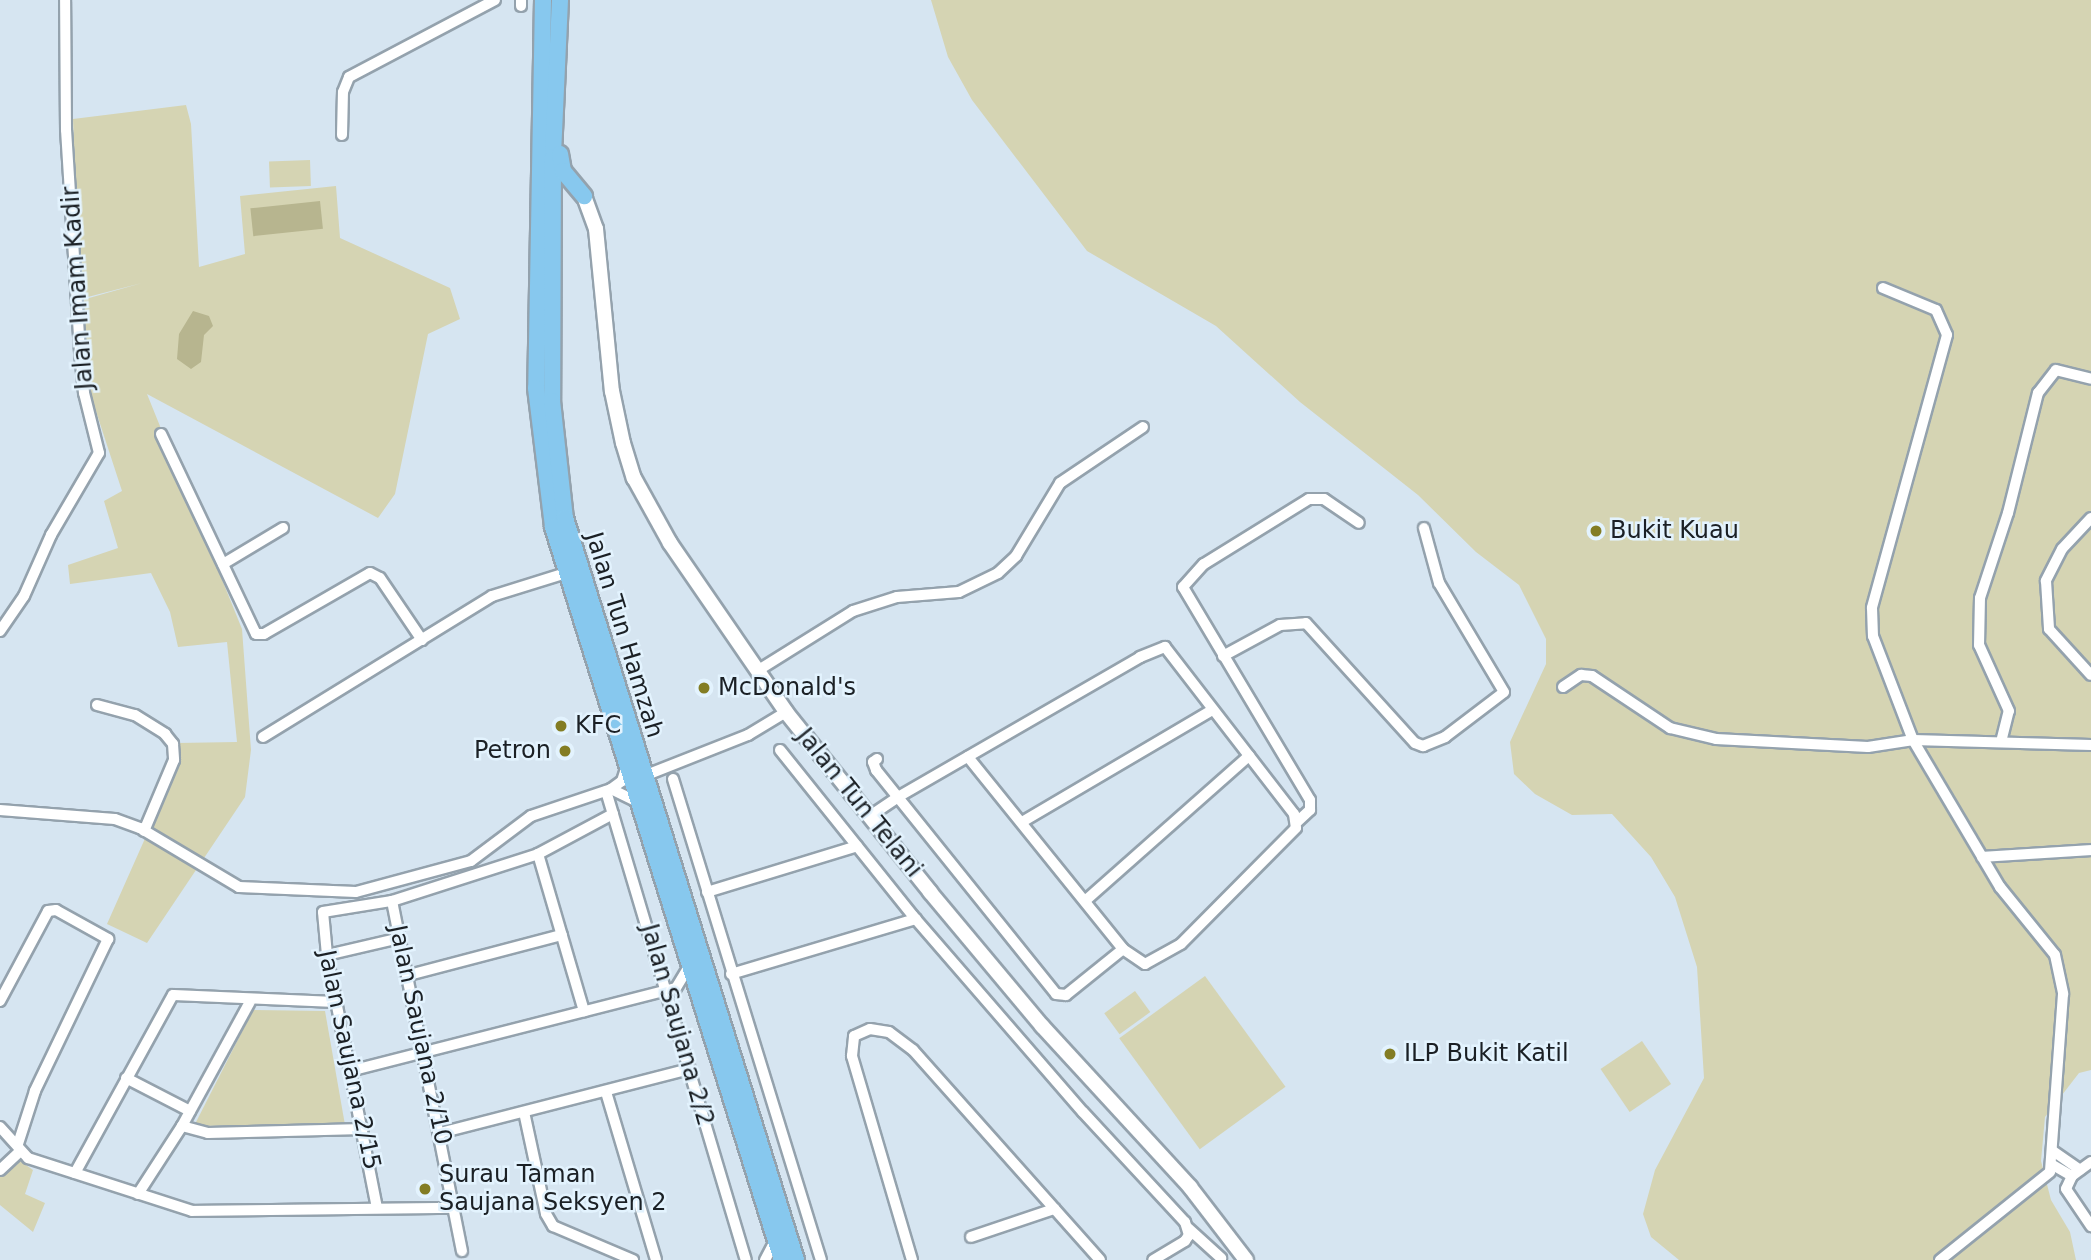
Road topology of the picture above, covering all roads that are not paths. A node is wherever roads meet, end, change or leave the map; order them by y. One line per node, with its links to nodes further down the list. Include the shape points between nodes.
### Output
1 (65, 0): 19 (street, Jalan Imam Kadir, via 66,130 80,352 84,393 99,453 51,535 24,596)
2 (495, 0): 6 (street, via 349,77 343,92)
3 (542, 0): 18 (main road, Jalan Tun Hamzah, via 537,421 553,527)
4 (560, 0): 5 (main road, Jalan Tun Hamzah)
5 (558, 85): 7 (main road, via 561,164); 8 (main road, Jalan Tun Hamzah)
6 (342, 135)
7 (584, 196): 8 (main road, via 569,190 560,195); 22 (street, Jalan Tun Telani, via 596,229 612,391 634,478 670,543)
8 (551, 279): 37 (main road, Jalan Tun Hamzah, via 552,428 565,518)
9 (1883, 288): 29 (street, via 1936,310 1947,335 1872,608 1878,658)
10 (2091, 379): 30 (street, via 2056,370 2038,394 2008,513 1980,598 1979,645 2009,711)
11 (1143, 427): 22 (street, via 1060,483 1016,556 998,573 959,592 897,597 853,611)
12 (162, 434): 17 (street)
13 (2091, 518): 23 (street, via 2062,549 2046,582 2049,629)
14 (1359, 523): 21 (street, via 1324,499 1309,499 1190,575 1185,594)
15 (283, 528): 17 (street)
16 (1424, 528): 21 (street, via 1439,583 1504,692 1445,737 1423,746 1415,743 1306,623 1280,625)
17 (223, 564): 20 (street, via 257,634 370,573 380,578)
18 (566, 573): 20 (street, via 492,596); 36 (main road, Jalan Tun Hamzah)
19 (0, 631)
20 (422, 640): 28 (street)
21 (1223, 656): 46 (street, via 1310,800 1310,810)
22 (757, 671): 27 (street, Jalan Tun Telani)
23 (2091, 675)
24 (1563, 687): 29 (street, via 1581,675 1592,676 1670,727 1716,739 1868,747)
25 (97, 705): 48 (street, via 135,715 173,744 174,760)
26 (1212, 710): 33 (street); 34 (street, via 1171,651 1158,647); 47 (street)
27 (786, 712): 37 (street, via 748,735); 44 (street, Jalan Tun Telani)
28 (263, 737)
29 (1913, 740): 30 (street); 52 (street)
30 (2001, 743): 31 (street)
31 (2091, 745)
32 (780, 750): 49 (street)
33 (1249, 756): 46 (street); 56 (street)
34 (968, 757): 40 (street); 47 (street)
35 (877, 759): 40 (street, via 873,765)
36 (626, 769): 39 (street, via 622,782); 41 (main road, Jalan Tun Hamzah)
37 (644, 776): 105 (main road, Jalan Tun Hamzah)
38 (673, 779): 54 (street)
39 (609, 790): 41 (street); 43 (street, Jalan Saujana 2/2); 53 (street, via 531,816 471,861 356,892)
40 (898, 797): 44 (street); 61 (street, via 1056,994 1066,995)
41 (636, 801): 63 (main road, Jalan Tun Hamzah)
42 (3, 810): 45 (street); 48 (street, via 88,815)
43 (613, 814): 51 (street); 66 (street, Jalan Saujana 2/2)
44 (870, 816): 110 (street, Jalan Tun Telani, via 1034,1017 1182,1178)
45 (0, 821)
46 (1297, 821): 61 (street, via 1289,839 1167,955 1145,964)
47 (1022, 822): 56 (street)
48 (145, 831): 53 (street, via 226,883 254,889)
49 (857, 846): 54 (street); 58 (street)
50 (2091, 850): 52 (street)
51 (538, 854): 55 (street); 59 (street)
52 (1982, 857): 84 (street, via 2000,887 2040,934 2061,972)
53 (320, 891): 57 (street)
54 (707, 892): 64 (street)
55 (392, 901): 57 (street); 60 (street, Jalan Saujana 2/10)
56 (1085, 901): 61 (street)
57 (327, 910): 62 (street, Jalan Saujana 2/15)
58 (916, 919): 64 (street); 95 (street)
59 (562, 935): 65 (street); 71 (street)
60 (400, 938): 62 (street); 65 (street, Jalan Saujana 2/10)
61 (1123, 949)
62 (327, 955): 70 (street, Jalan Saujana 2/15)
63 (689, 966): 66 (street); 67 (main road, Jalan Tun Hamzah)
64 (731, 974): 106 (street)
65 (409, 975): 72 (street, Jalan Saujana 2/10)
66 (672, 989): 67 (street); 71 (street); 73 (street, Jalan Saujana 2/2)
67 (699, 1000): 97 (main road, Jalan Tun Hamzah)
68 (0, 1001): 83 (street, via 48,911 56,910 108,939 35,1091)
69 (250, 1002): 70 (street); 75 (street, via 173,995); 77 (street)
70 (336, 1002): 74 (street, Jalan Saujana 2/15)
71 (584, 1011): 72 (street)
72 (425, 1052): 74 (street); 82 (street, Jalan Saujana 2/10)
73 (690, 1069): 76 (street); 102 (street, Jalan Saujana 2/2)
74 (350, 1070): 81 (street, Jalan Saujana 2/15)
75 (126, 1078): 77 (street); 88 (street)
76 (606, 1092): 78 (street); 101 (street)
77 (190, 1111): 79 (street)
78 (524, 1112): 82 (street); 100 (street, via 546,1214 553,1226)
79 (182, 1126): 81 (street, via 208,1133); 90 (street)
80 (0, 1127): 83 (street)
81 (363, 1129): 91 (street, Jalan Saujana 2/15)
82 (440, 1133): 92 (street, Jalan Saujana 2/10)
83 (19, 1148): 87 (street); 88 (street)
84 (2053, 1152): 86 (street); 89 (street)
85 (2091, 1162): 89 (street)
86 (2051, 1164): 89 (street); 111 (street, via 2044,1180)
87 (0, 1170)
88 (75, 1173): 90 (street)
89 (2076, 1173): 94 (street, via 2068,1195)
90 (138, 1194): 91 (street, via 200,1212)
91 (377, 1208): 92 (street)
92 (454, 1208): 98 (street, Jalan Saujana 2/10)
93 (1054, 1209): 96 (street); 107 (street, via 914,1050 888,1032 861,1031 852,1046 855,1069); 108 (street)
94 (2091, 1226)
95 (1188, 1228): 99 (street); 109 (street, via 1185,1241)
96 (971, 1237)
97 (775, 1239): 103 (street); 104 (main road, Jalan Tun Hamzah)
98 (462, 1251)
99 (1221, 1258)
100 (634, 1260)
101 (656, 1260)
102 (746, 1260)
103 (765, 1260)
104 (782, 1260)
105 (797, 1260)
106 (821, 1260)
107 (912, 1260)
108 (1100, 1260)
109 (1153, 1260)
110 (1246, 1260)
111 (1940, 1260)

